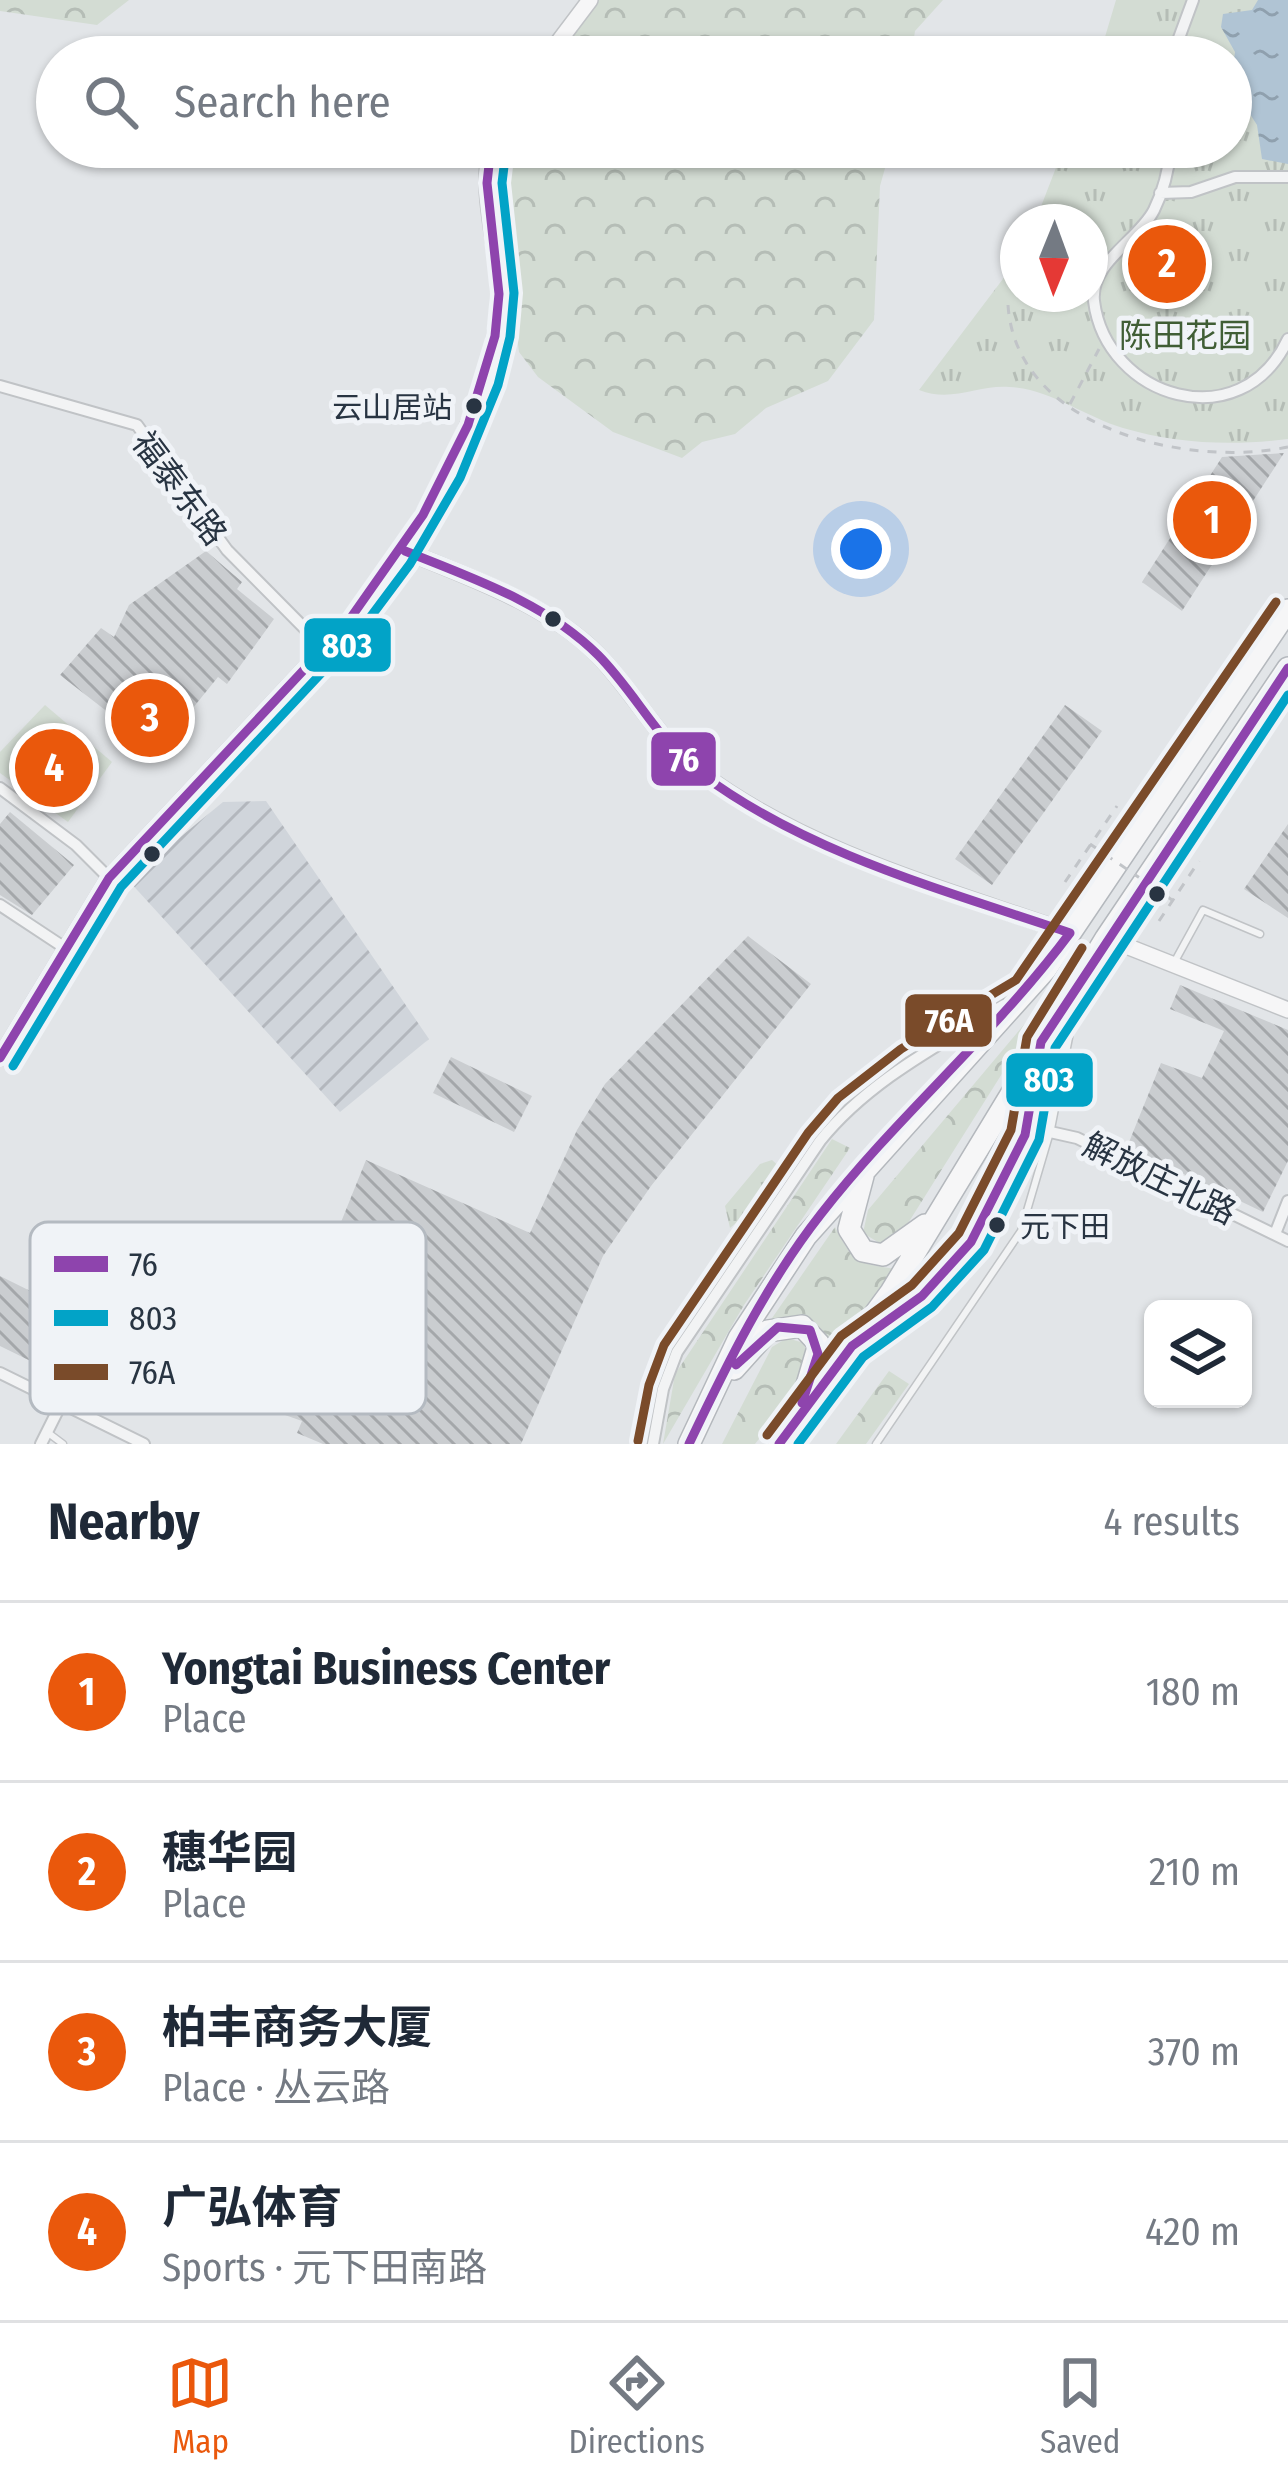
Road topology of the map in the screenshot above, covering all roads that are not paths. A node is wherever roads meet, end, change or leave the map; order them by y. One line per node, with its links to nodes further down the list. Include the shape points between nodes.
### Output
1 (590, 0): 3 (street)
2 (1193, 0): 4 (street)
3 (563, 36)
4 (1180, 36)
5 (489, 168): 11 (street, via 495,329 464,426)
6 (1166, 168): 8 (street)
7 (1288, 177): 8 (street, via 1235,177)
8 (1160, 193): 9 (street, via 1093,295 1103,342 1149,380 1196,398 1263,379)
9 (1288, 339)
10 (0, 386): 13 (street, 福泰东路, via 136,425 226,550)
11 (405, 551): 13 (street); 18 (street, via 576,635 679,754 788,827)
12 (1288, 610): 18 (highway)
13 (325, 649): 16 (street)
14 (1288, 668): 20 (highway)
15 (0, 788): 16 (street)
16 (109, 878): 21 (street)
17 (0, 905): 21 (street)
18 (1070, 933): 24 (highway)
19 (1260, 934): 22 (lane, via 1203,910)
20 (1106, 938): 22 (street); 23 (highway)
21 (65, 949): 27 (street)
22 (1173, 964): 25 (street)
23 (1079, 981): 26 (highway); 29 (lane)
24 (1027, 991): 30 (highway); 44 (street, via 909,1063 830,1129 677,1352)
25 (1288, 1010)
26 (1041, 1042): 28 (street); 32 (highway)
27 (0, 1058)
28 (1028, 1127): 29 (street, 解放庄北路); 35 (street, via 958,1258 922,1296)
29 (1052, 1129): 33 (street, 解放庄北路); 47 (lane, via 1011,1250)
30 (870, 1159): 32 (highway, via 849,1218 863,1251 892,1251); 38 (highway, via 760,1304)
31 (1288, 1201): 33 (street)
32 (945, 1207): 35 (highway)
33 (1275, 1234): 34 (street, 解放庄北路)
34 (1288, 1240)
35 (852, 1346): 40 (highway)
36 (0, 1373): 37 (street)
37 (30, 1388)
38 (711, 1399): 40 (highway, via 768,1331 802,1326 819,1344); 45 (highway)
39 (84, 1414): 43 (street)
40 (794, 1425): 46 (highway)
41 (44, 1438): 42 (lane)
42 (63, 1444)
43 (144, 1444)
44 (652, 1444)
45 (689, 1444)
46 (779, 1444)
47 (876, 1444)

